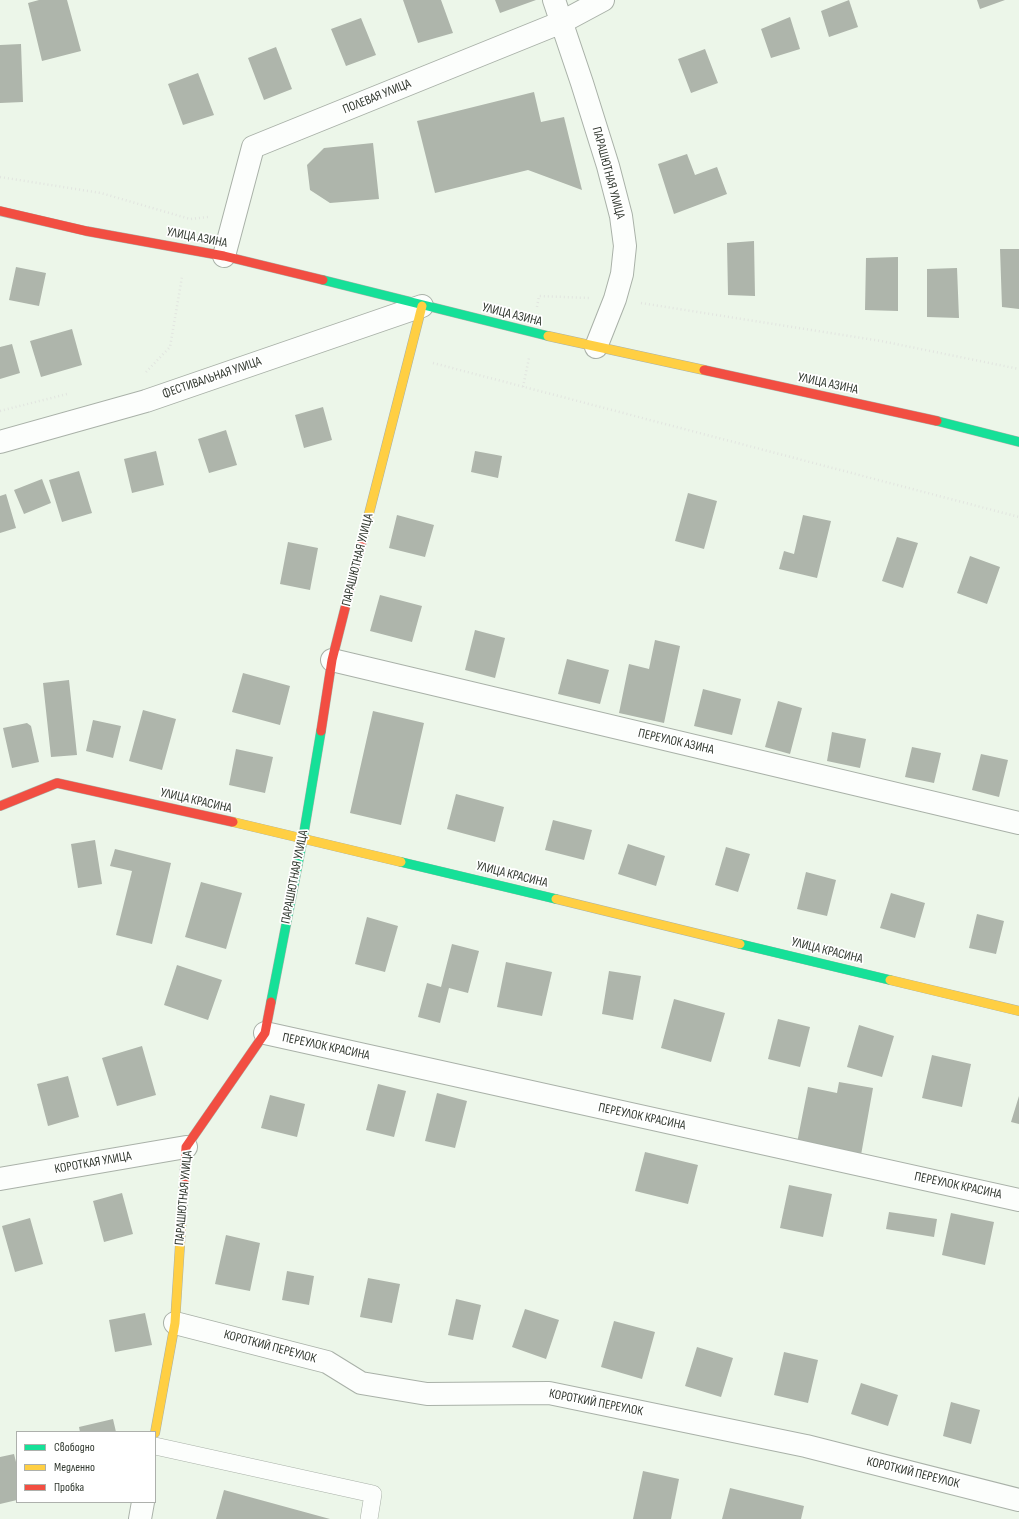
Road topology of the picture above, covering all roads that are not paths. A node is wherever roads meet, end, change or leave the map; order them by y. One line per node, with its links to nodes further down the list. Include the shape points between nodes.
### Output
1 (554, 0): 3 (street, ПАРАШЮТНАЯ УЛИЦА)
2 (603, 0): 3 (street, ПОЛЕВАЯ УЛИЦА)
3 (562, 22): 5 (street, ПОЛЕВАЯ УЛИЦА, via 253,147); 7 (street, ПАРАШЮТНАЯ УЛИЦА, via 608,166 621,216 625,246 622,274)
4 (0, 211): 5 (street, УЛИЦА АЗИНА, via 86,231)
5 (224, 256): 6 (street, УЛИЦА АЗИНА)
6 (422, 306): 7 (street, УЛИЦА АЗИНА); 8 (street, ФЕСТИВАЛЬНАЯ УЛИЦА, via 146,401); 10 (street, ПАРАШЮТНАЯ УЛИЦА)
7 (596, 347): 9 (street, УЛИЦА АЗИНА, via 946,423)
8 (0, 442)
9 (1019, 442)
10 (332, 660): 12 (street, ПЕРЕУЛОК АЗИНА); 13 (street, ПАРАШЮТНАЯ УЛИЦА)
11 (0, 806): 13 (street, УЛИЦА КРАСИНА, via 57,783)
12 (1019, 823)
13 (303, 838): 14 (street, УЛИЦА КРАСИНА); 15 (street, ПАРАШЮТНАЯ УЛИЦА)
14 (1019, 1011)
15 (265, 1034): 16 (street, ПАРАШЮТНАЯ УЛИЦА); 18 (street, ПЕРЕУЛОК КРАСИНА)
16 (186, 1147): 17 (street, КОРОТКАЯ УЛИЦА); 19 (street, ПАРАШЮТНАЯ УЛИЦА)
17 (0, 1179)
18 (1019, 1200)
19 (175, 1323): 20 (street, ПАРАШЮТНАЯ УЛИЦА); 22 (street, КОРОТКИЙ ПЕРЕУЛОК, via 327,1362 362,1383 427,1394 550,1393 806,1446)
20 (155, 1431)
21 (156, 1446): 25 (lane, via 373,1494)
22 (1019, 1500)
23 (143, 1503): 24 (street)
24 (140, 1519)
25 (369, 1519)

